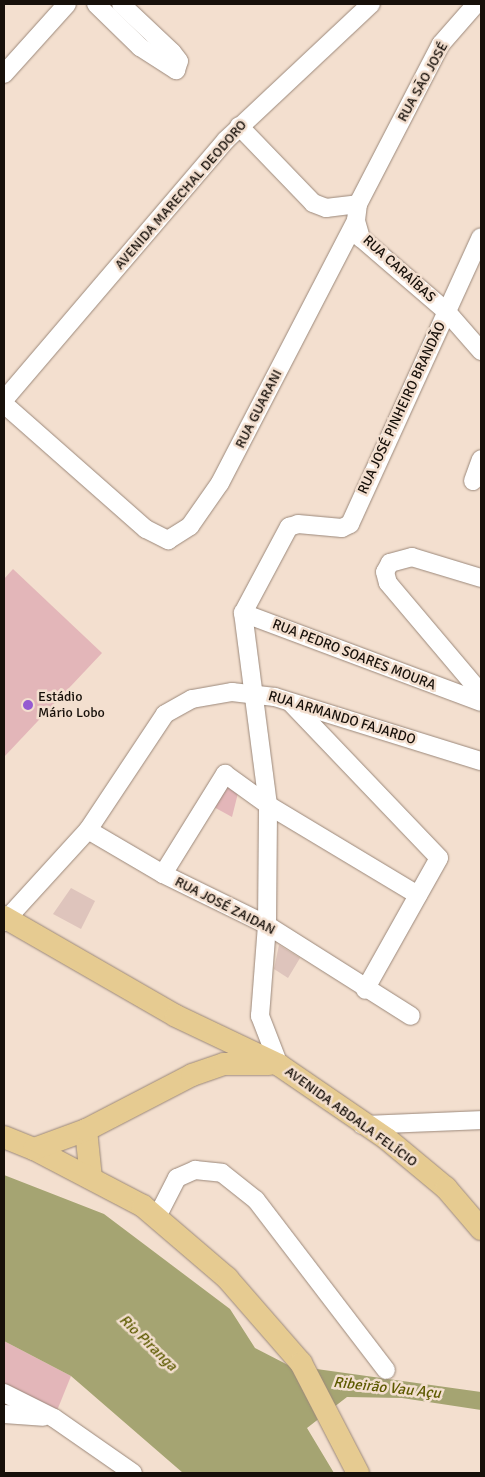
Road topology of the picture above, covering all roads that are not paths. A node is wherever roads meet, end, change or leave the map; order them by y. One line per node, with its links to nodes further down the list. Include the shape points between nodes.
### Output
1 (96, 4): 2 (street, via 140,47 176,70 178,61 172,52)
2 (121, 4)
3 (371, 4): 7 (street, AVENIDA MARECHAL DEODORO)
4 (476, 4): 8 (street, RUA SÃO JOSÉ, via 441,44 410,100)
5 (64, 5): 6 (street)
6 (4, 74)
7 (239, 126): 8 (street, via 313,203); 12 (street, AVENIDA MARECHAL DEODORO)
8 (357, 213): 10 (street, RUA CARAÍBAS, via 361,238); 13 (street, RUA GUARANI, via 220,483 190,526 168,540 146,529)
9 (481, 237): 10 (street, RUA JOSÉ PINHEIRO BRANDÃO)
10 (447, 312): 11 (street, RUA CARAÍBAS); 17 (street, RUA JOSÉ PINHEIRO BRANDÃO, via 350,524 342,528 298,524 289,527)
11 (479, 344)
12 (4, 400)
13 (4, 404)
14 (481, 459): 15 (street)
15 (473, 482)
16 (481, 578): 19 (street, via 412,557 390,562 385,572 388,583)
17 (244, 621): 18 (street); 21 (street, RUA PEDRO SOARES MOURA)
18 (255, 693): 20 (street, RUA ARMANDO FAJARDO); 23 (street); 24 (street, RUA ARMANDO FAJARDO, via 225,693 192,699 165,714)
19 (481, 693)
20 (289, 701): 22 (street, RUA ARMANDO FAJARDO); 26 (street, via 439,858)
21 (481, 702)
22 (481, 761)
23 (268, 806): 25 (street, via 225,774); 26 (street); 28 (street)
24 (88, 830): 25 (street, RUA JOSÉ ZAIDAN); 27 (street, RUA ARMANDO FAJARDO)
25 (163, 874): 28 (street, RUA JOSÉ ZAIDAN)
26 (418, 895): 29 (street)
27 (4, 920): 31 (main road, via 176,1016)
28 (267, 925): 29 (street, RUA JOSÉ ZAIDAN); 31 (street, via 260,1016)
29 (365, 990): 30 (street, RUA JOSÉ ZAIDAN)
30 (411, 1016)
31 (279, 1065): 33 (main road, AVENIDA ABDALA FELÍCIO); 34 (main road, AVENIDA ABDALA FELÍCIO, via 224,1064 192,1075)
32 (481, 1120): 33 (street)
33 (362, 1125): 39 (main road, AVENIDA ABDALA FELÍCIO, via 386,1139 446,1188)
34 (86, 1130): 36 (main road, AVENIDA ABDALA FELÍCIO); 37 (main road)
35 (4, 1137): 36 (main road)
36 (34, 1149): 37 (main road)
37 (95, 1180): 38 (main road)
38 (150, 1212): 40 (street, via 177,1178 195,1170 222,1173 256,1200); 45 (main road, via 228,1278 301,1363)
39 (481, 1229)
40 (386, 1370)
41 (4, 1393): 43 (street)
42 (4, 1414): 43 (street)
43 (54, 1418): 44 (street)
44 (133, 1473)
45 (358, 1473)

